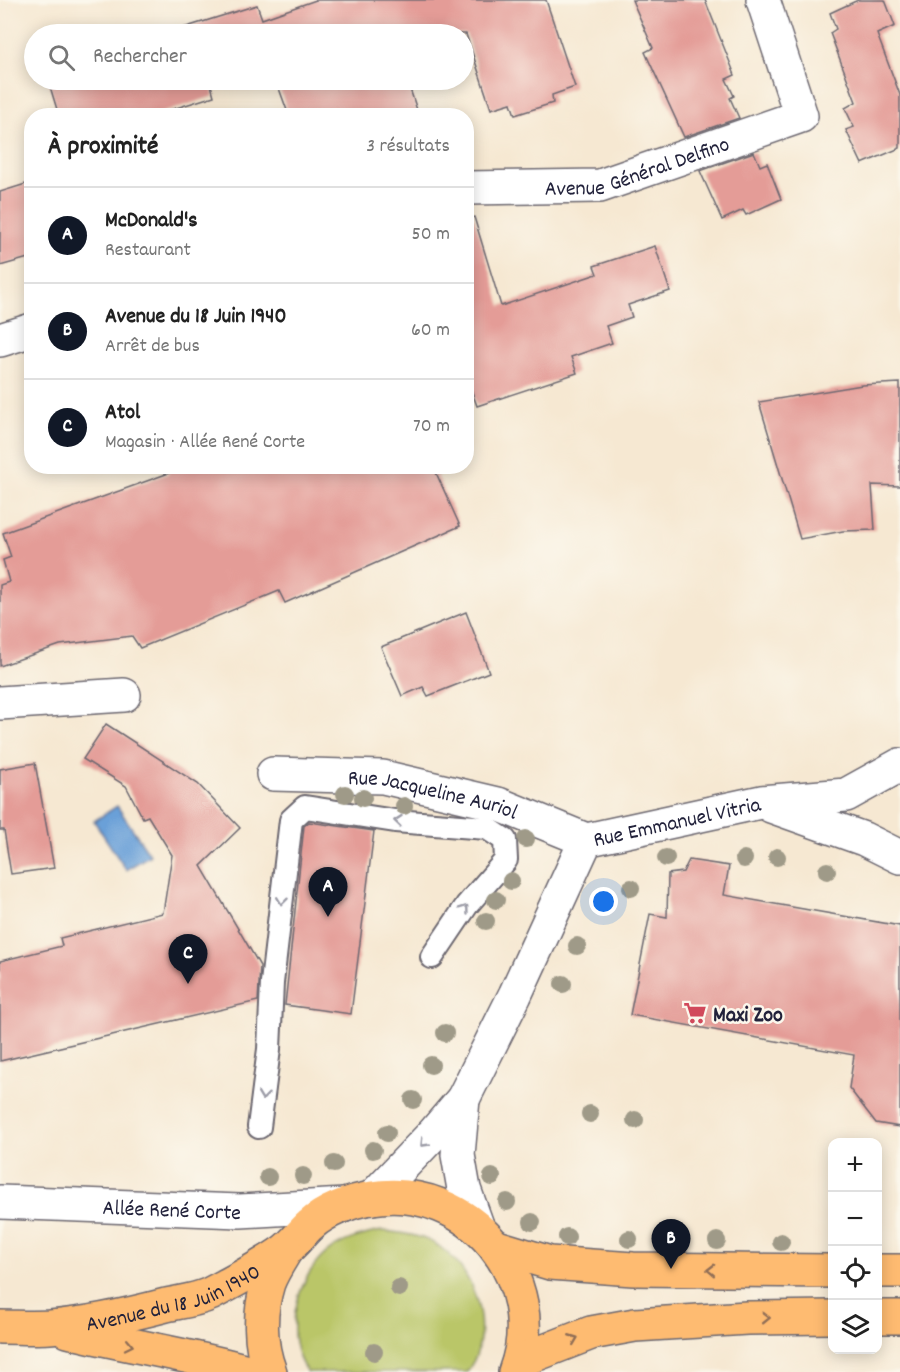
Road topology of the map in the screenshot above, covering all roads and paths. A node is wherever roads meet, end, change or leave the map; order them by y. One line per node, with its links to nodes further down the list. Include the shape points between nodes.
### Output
1 (763, 0): 2 (street, Avenue Général Delfino, via 801,116 600,186)
2 (474, 188)
3 (24, 332): 4 (street)
4 (0, 340)
5 (124, 695): 6 (street)
6 (0, 703)
7 (900, 765): 9 (street, via 846,795)
8 (273, 774): 10 (street, Rue Jacqueline Auriol, via 383,777 498,804)
9 (761, 802): 10 (street, Rue Emmanuel Vitria); 11 (street, Rue Emmanuel Vitria, via 864,839)
10 (586, 840): 13 (street, Rue Emmanuel Vitria)
11 (900, 857)
12 (432, 957): 14 (lane, one-way to 14, via 467,905 506,860 505,840 488,828 395,821 304,807 291,820)
13 (463, 1099): 15 (street, one-way to 15, via 434,1134); 17 (street, via 458,1155 464,1189)
14 (259, 1127)
15 (359, 1201): 16 (street, Allée René Corte, via 240,1211); 17 (main road, Avenue du 18 Juin 1940, via 410,1197 446,1208); 18 (main road, Avenue du 18 Juin 1940, via 312,1223)
16 (0, 1202)
17 (487, 1237): 19 (main road, Avenue du 18 Juin 1940, one-way to 17, via 550,1263); 27 (main road, Avenue du 18 Juin 1940, via 516,1282 524,1321)
18 (286, 1250): 25 (main road, Avenue du 18 Juin 1940, via 207,1295 129,1314); 29 (main road, Avenue du 18 Juin 1940, via 269,1282 261,1319 264,1357)
19 (828, 1271)
20 (882, 1271): 21 (main road)
21 (900, 1271)
22 (828, 1317): 27 (main road, Avenue du 18 Juin 1940, one-way to 22, via 591,1333 635,1324)
23 (882, 1317): 24 (main road)
24 (900, 1317)
25 (51, 1326): 26 (main road, Avenue du 18 Juin 1940); 28 (main road, Avenue du 18 Juin 1940, one-way to 28)
26 (0, 1327)
27 (517, 1367)
28 (252, 1372)
29 (270, 1372)

